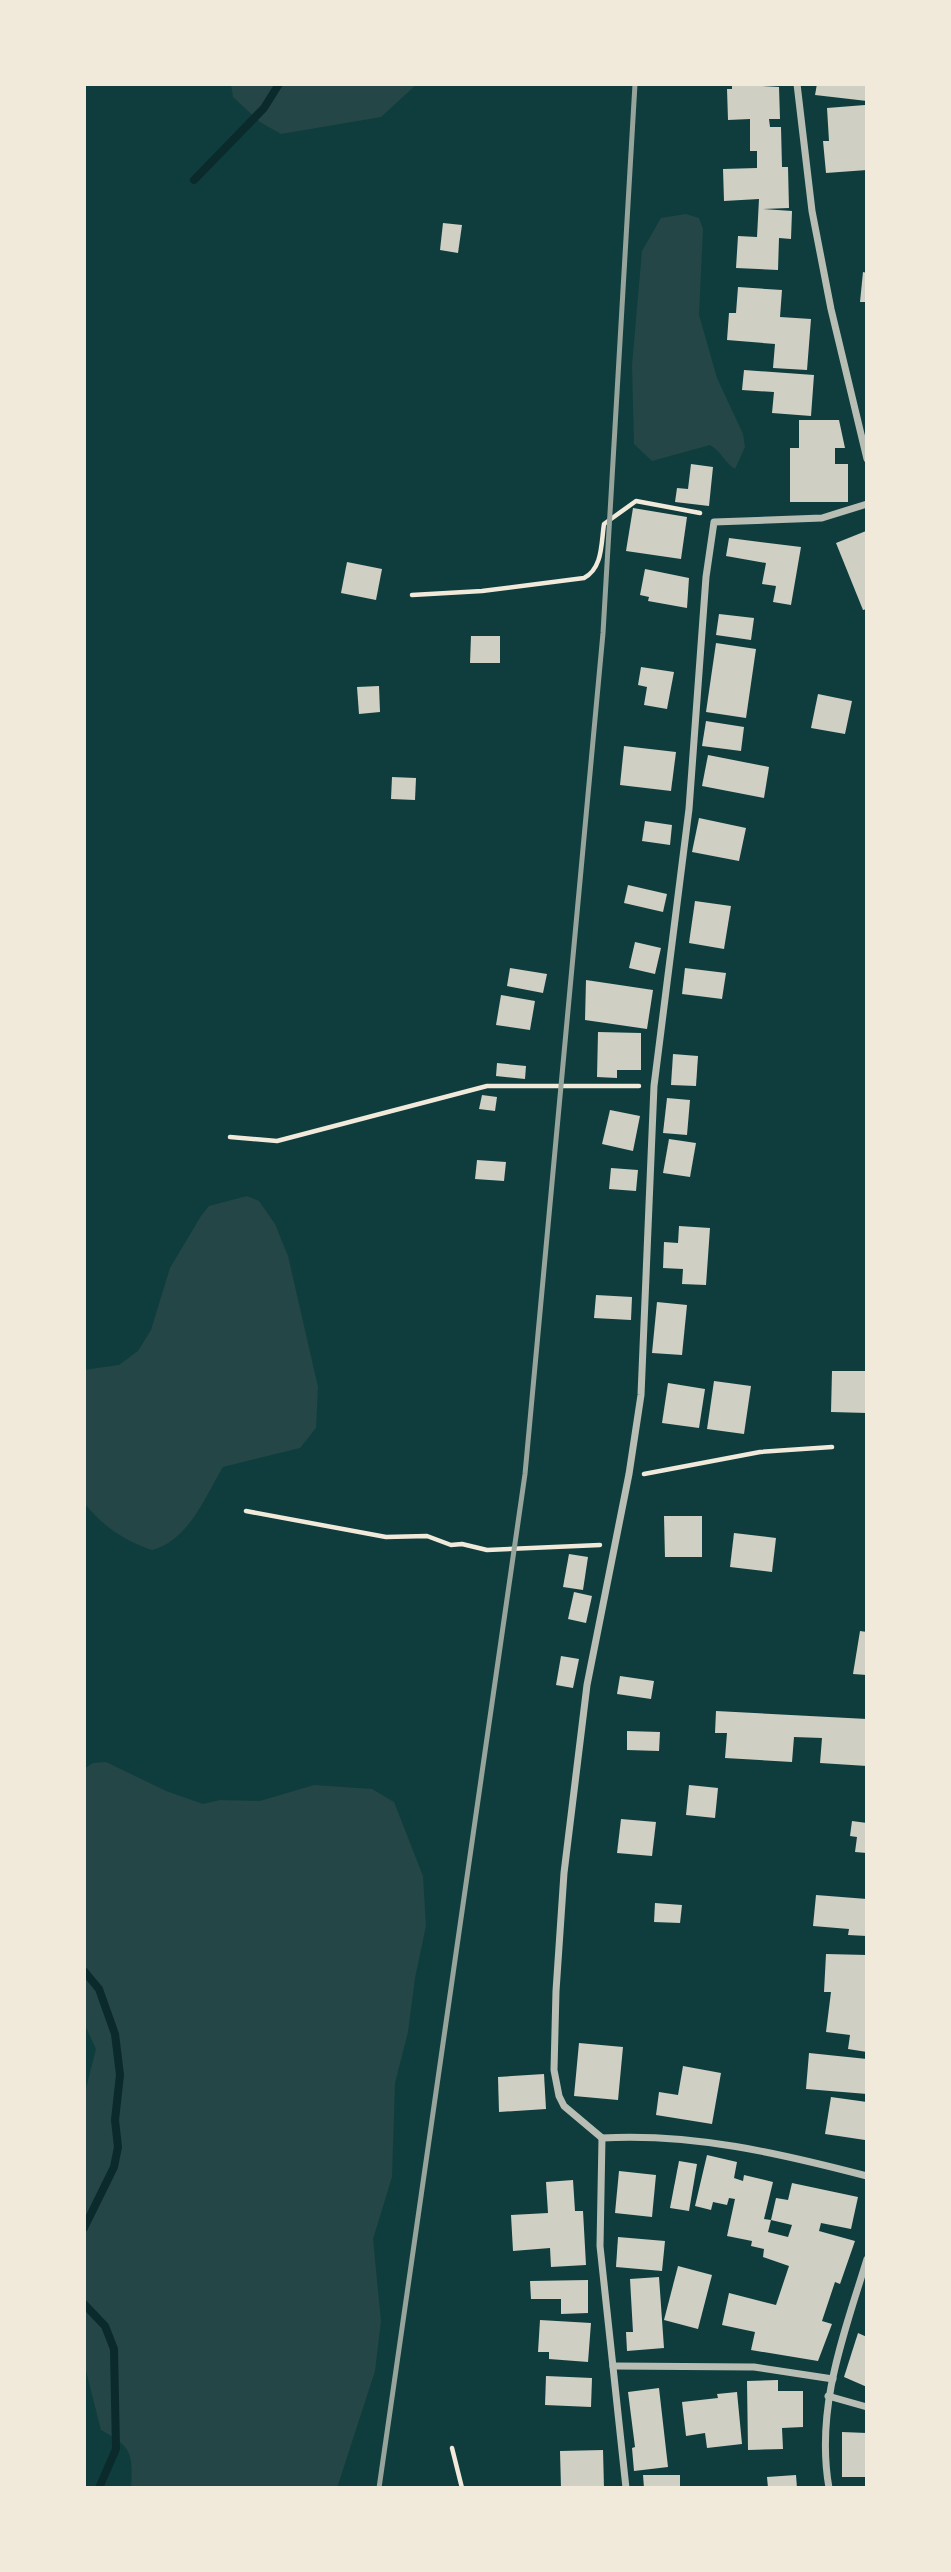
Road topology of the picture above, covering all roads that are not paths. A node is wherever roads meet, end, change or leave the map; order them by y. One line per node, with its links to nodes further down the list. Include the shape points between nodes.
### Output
1 (797, 84): 2 (street, via 817,235)
2 (867, 459)
3 (867, 504): 4 (street, via 822,518 714,522 689,809 654,1086 641,1395 587,1685 564,1873 554,2070 564,2106)
4 (602, 2138): 5 (street, via 654,2135 722,2144); 7 (street, via 600,2246)
5 (867, 2176)
6 (867, 2259): 8 (street)
7 (613, 2366): 8 (street, via 754,2367); 11 (street)
8 (833, 2379): 9 (street)
9 (828, 2396): 10 (street); 12 (street, via 823,2441)
10 (867, 2407)
11 (626, 2488)
12 (829, 2488)

